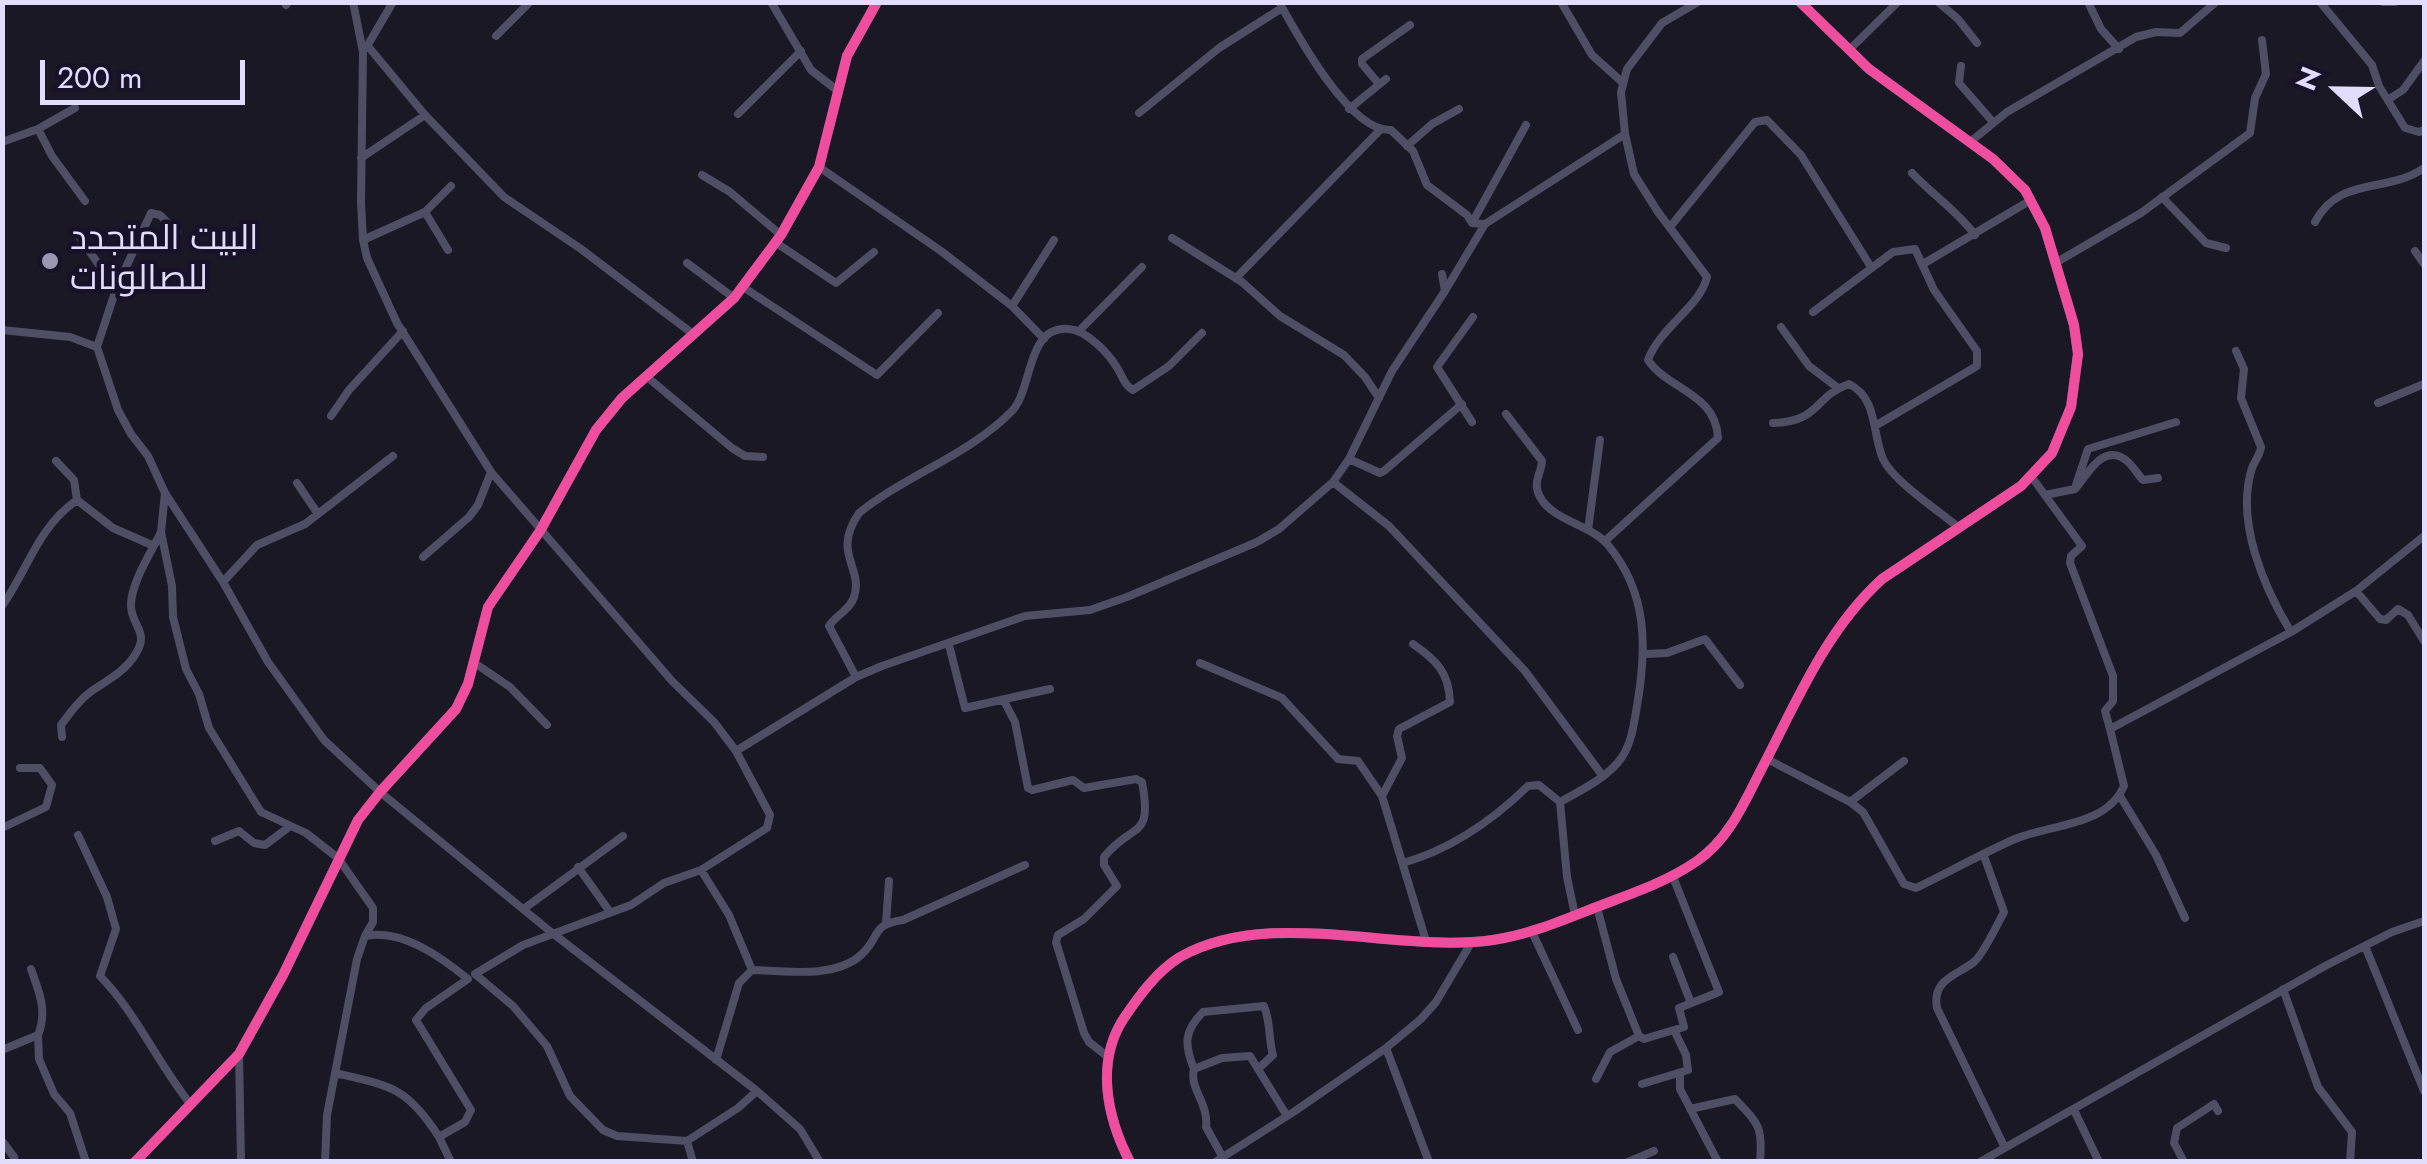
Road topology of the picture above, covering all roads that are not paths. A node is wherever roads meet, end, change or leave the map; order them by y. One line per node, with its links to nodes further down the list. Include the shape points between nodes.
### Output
1 (354, 2): 22 (street)
2 (393, 2): 22 (street)
3 (530, 2): 19 (street)
4 (771, 2): 25 (street)
5 (877, 2): 29 (street, via 847,56)
6 (1561, 2): 28 (street, via 1592,55)
7 (1698, 2): 28 (street, via 1662,24)
8 (1800, 2): 24 (street)
9 (1898, 2): 24 (street)
10 (1938, 2): 21 (street)
11 (2216, 2): 23 (street, via 2180,33 2142,35)
12 (2334, 2): 17 (street)
13 (2383, 2): 14 (street)
14 (2395, 2)
15 (2092, 4): 23 (street, via 2101,30)
16 (1280, 5): 32 (street); 35 (street)
17 (2322, 7): 30 (street, via 2372,66)
18 (1410, 25): 32 (street, via 1361,60 1383,82)
19 (496, 36)
20 (2262, 40): 52 (street, via 2266,74 2250,134)
21 (1977, 43)
22 (365, 48): 36 (street); 46 (street)
23 (2120, 49): 37 (street)
24 (1848, 50): 44 (street)
25 (801, 51): 29 (street, via 811,70); 34 (street)
26 (2424, 61): 30 (street)
27 (1961, 66): 37 (street, via 1958,83)
28 (1622, 82): 42 (street)
29 (838, 91): 47 (street)
30 (2389, 98): 41 (street, via 2405,128)
31 (75, 108): 39 (street)
32 (1349, 109): 40 (street)
33 (1459, 109): 45 (street)
34 (738, 114)
35 (1140, 114)
36 (425, 115): 46 (street); 92 (street, via 504,196)
37 (1992, 121): 44 (street)
38 (1526, 124): 57 (street)
39 (38, 129): 43 (street); 54 (street)
40 (1380, 130): 45 (street, via 1391,130); 78 (street)
41 (2424, 130)
42 (1624, 134): 58 (street); 59 (street, via 1634,174)
43 (2, 142)
44 (1970, 142): 53 (street)
45 (1407, 146): 57 (street, via 1427,185)
46 (361, 158): 65 (street)
47 (819, 167): 64 (street); 83 (street)
48 (2424, 168): 56 (street, via 2341,193)
49 (1912, 173): 61 (street)
50 (702, 175): 64 (street, via 730,192)
51 (451, 186): 55 (street)
52 (2162, 196): 67 (street, via 2206,243); 71 (street)
53 (2031, 200): 61 (street); 71 (street)
54 (85, 202)
55 (425, 212): 65 (street); 68 (street)
56 (2315, 222)
57 (1472, 223): 58 (street)
58 (1485, 224): 81 (street)
59 (1670, 227): 76 (street, via 1755,122 1768,120 1801,155); 128 (street, via 1705,270 1706,283 1648,360 1696,395 1716,422 1718,438)
60 (177, 232): 80 (street, via 152,213)
61 (1976, 235): 73 (street)
62 (80, 238): 80 (street)
63 (1172, 238): 78 (street)
64 (778, 239): 70 (street, via 836,283); 79 (street)
65 (363, 240): 89 (street)
66 (1054, 240): 83 (street)
67 (2226, 248)
68 (448, 250)
69 (2415, 251): 74 (street)
70 (874, 252)
71 (2056, 262): 114 (street, via 2074,325 2075,386 2063,432)
72 (687, 263): 82 (street)
73 (1923, 264): 76 (street, via 1908,247); 107 (street, via 1979,361)
74 (2424, 264)
75 (1142, 267): 90 (street)
76 (1871, 268): 84 (street)
77 (1442, 274): 81 (street)
78 (1236, 278): 99 (street, via 1280,316 1344,355)
79 (743, 287): 82 (street); 85 (street, via 877,375)
80 (116, 289): 94 (street)
81 (1444, 292): 99 (street)
82 (734, 298): 92 (street)
83 (1012, 306): 93 (street)
84 (1813, 312)
85 (938, 314)
86 (1473, 317): 101 (street, via 1437,366)
87 (1781, 326): 98 (street, via 1809,366)
88 (2, 330): 94 (street, via 70,337)
89 (403, 331): 103 (street); 113 (street)
90 (1079, 331): 91 (street, via 1133,390); 93 (street, via 1059,329)
91 (1202, 333)
92 (693, 334): 96 (street)
93 (1044, 338): 141 (street, via 1010,413 853,522 846,550 857,588 851,606 829,626)
94 (96, 347): 119 (street, via 118,410)
95 (2236, 351): 134 (street, via 2244,370 2241,398 2261,447 2249,506 2256,560)
96 (646, 376): 110 (street, via 732,448); 125 (street, via 596,430)
97 (2424, 384): 100 (street)
98 (1838, 388): 106 (street, via 1800,420); 107 (street, via 1854,386)
99 (1378, 398): 111 (street)
100 (2378, 403)
101 (1462, 404): 104 (street); 111 (street, via 1380,473)
102 (1506, 414): 124 (street, via 1542,461 1536,483 1543,502)
103 (331, 416)
104 (1472, 422)
105 (2176, 422): 118 (street, via 2088,449)
106 (1774, 423)
107 (1875, 426): 123 (street, via 1884,461)
108 (1600, 440): 124 (street)
109 (394, 456): 122 (street)
110 (763, 457)
111 (1349, 459): 116 (street)
112 (56, 462): 121 (street, via 74,480)
113 (491, 472): 125 (street); 130 (street, via 469,517)
114 (2031, 476): 120 (street); 123 (street)
115 (2158, 478): 118 (street, via 2144,480 2128,461 2112,456 2094,462)
116 (1333, 482): 137 (street, via 1279,530 1127,598 1090,610 1025,616); 152 (street, via 1388,526 1525,671)
117 (296, 483): 122 (street)
118 (2075, 490): 120 (street)
119 (165, 493): 126 (street); 131 (street)
120 (2045, 495): 146 (street, via 2082,546 2070,563 2110,664)
121 (78, 500): 129 (street, via 113,528); 133 (street, via 40,537)
122 (318, 514): 131 (street, via 257,545)
123 (1958, 527): 149 (street, via 1882,579 1846,615)
124 (1588, 530): 128 (street)
125 (540, 531): 139 (street, via 488,607); 148 (street)
126 (161, 532): 129 (street); 158 (street, via 173,616 209,728 261,812)
127 (2424, 536): 132 (street)
128 (1605, 541): 138 (street, via 1641,610)
129 (154, 546): 147 (street, via 132,598 140,644 122,670 60,725)
130 (423, 558)
131 (223, 582): 153 (street, via 300,711)
132 (2356, 591): 134 (street); 135 (street, via 2380,619 2406,612)
133 (2, 606)
134 (2291, 632): 146 (street)
135 (2424, 641)
136 (1413, 644): 154 (street, via 1439,662 1450,702 1399,729 1402,758)
137 (950, 645): 141 (street); 144 (street, via 963,707)
138 (1645, 654): 142 (street, via 1705,639); 152 (street, via 1628,746)
139 (473, 662): 145 (street); 153 (street, via 456,708)
140 (1200, 663): 154 (street, via 1282,698 1340,761 1358,762)
141 (856, 677): 148 (street)
142 (1740, 684)
143 (1050, 690): 144 (street)
144 (1004, 700): 197 (street, via 1028,788 1073,780 1084,788 1142,782 1144,824 1104,857 1118,886 1056,942 1088,1042)
145 (547, 725)
146 (2110, 729): 155 (street, via 2124,780)
147 (62, 737)
148 (736, 751): 168 (street, via 770,822)
149 (1767, 758): 157 (street); 169 (street, via 1733,824)
150 (1904, 761): 157 (street)
151 (20, 768): 159 (street, via 40,768 52,786 50,796 46,807)
152 (1602, 775): 156 (street)
153 (380, 792): 164 (street); 172 (street)
154 (1382, 796): 165 (street)
155 (2120, 796): 163 (street, via 2074,824 2028,834); 175 (street)
156 (1560, 802): 165 (street, via 1539,785 1528,786 1437,853); 174 (street)
157 (1850, 802): 163 (street, via 1872,824 1909,887)
158 (289, 827): 162 (street, via 265,845 239,831); 164 (street)
159 (2, 828)
160 (78, 835): 207 (street, via 116,929 100,976)
161 (623, 836): 167 (street)
162 (215, 840)
163 (1984, 856): 215 (street, via 2004,912 1979,956 1938,986 1935,996)
164 (338, 858): 180 (street, via 374,913); 196 (street)
165 (1403, 863): 181 (street)
166 (1025, 865): 177 (street)
167 (578, 867): 172 (street); 173 (street)
168 (700, 870): 173 (street); 186 (street)
169 (1673, 877): 171 (street); 189 (street, via 1718,988)
170 (889, 880): 177 (street)
171 (1597, 907): 174 (street); 193 (street)
172 (524, 908): 178 (street)
173 (610, 912): 178 (street)
174 (1575, 916): 179 (street)
175 (2186, 918)
176 (2424, 921): 183 (street)
177 (886, 923): 186 (street, via 864,953 832,968)
178 (551, 932): 187 (street); 198 (street)
179 (1532, 932): 182 (street); 190 (street)
180 (365, 936): 187 (street, via 394,936); 201 (street)
181 (1426, 941): 182 (street); 197 (street, via 1262,934 1215,941 1177,959 1143,991)
182 (1471, 943): 194 (street, via 1436,1002)
183 (2365, 946): 188 (street); 206 (street)
184 (1673, 957): 189 (street)
185 (30, 969): 192 (street, via 44,1009)
186 (752, 970): 198 (street, via 738,983)
187 (472, 976): 212 (street, via 416,1020 471,1110 465,1122); 214 (street, via 513,1006 547,1046 570,1096 603,1130)
188 (2282, 989): 209 (street); 234 (street, via 2318,1086 2352,1132)
189 (1691, 1003): 191 (street, via 1679,1008 1684,1027)
190 (1578, 1030)
191 (1674, 1030): 193 (street); 202 (street, via 1688,1065)
192 (38, 1035): 195 (street); 219 (street, via 39,1059 70,1113)
193 (1640, 1036): 203 (street, via 1610,1052)
194 (1386, 1048): 211 (street); 227 (street)
195 (2, 1050)
196 (239, 1054): 207 (street); 221 (street)
197 (1108, 1057): 226 (street, via 1113,1124)
198 (716, 1060): 205 (street)
199 (1259, 1068): 200 (street, via 1242,1054); 200 (street, via 1272,1055 1264,1006 1203,1012 1188,1027); 211 (street)
200 (1194, 1069): 218 (street)
201 (335, 1073): 212 (street, via 397,1090 422,1110); 222 (street)
202 (1680, 1075): 204 (street); 208 (street)
203 (1596, 1079)
204 (1642, 1084)
205 (757, 1091): 214 (street); 225 (street, via 800,1129)
206 (2424, 1091)
207 (191, 1105): 220 (street)
208 (1690, 1109): 229 (street); 230 (street, via 1735,1099 1763,1134)
209 (2074, 1110): 215 (street); 232 (street)
210 (2218, 1111): 233 (street, via 2214,1104 2177,1128 2174,1144)
211 (1287, 1116): 218 (street)
212 (439, 1137): 223 (street)
213 (2, 1141): 217 (street)
214 (687, 1142): 224 (street)
215 (2005, 1148): 231 (street)
216 (1654, 1151): 228 (street)
217 (14, 1157)
218 (1218, 1159)
219 (86, 1162)
220 (135, 1162)
221 (241, 1162)
222 (325, 1162)
223 (452, 1162)
224 (693, 1162)
225 (820, 1162)
226 (1130, 1162)
227 (1429, 1162)
228 (1628, 1162)
229 (1718, 1162)
230 (1760, 1162)
231 (1980, 1162)
232 (2099, 1162)
233 (2184, 1162)
234 (2350, 1162)

